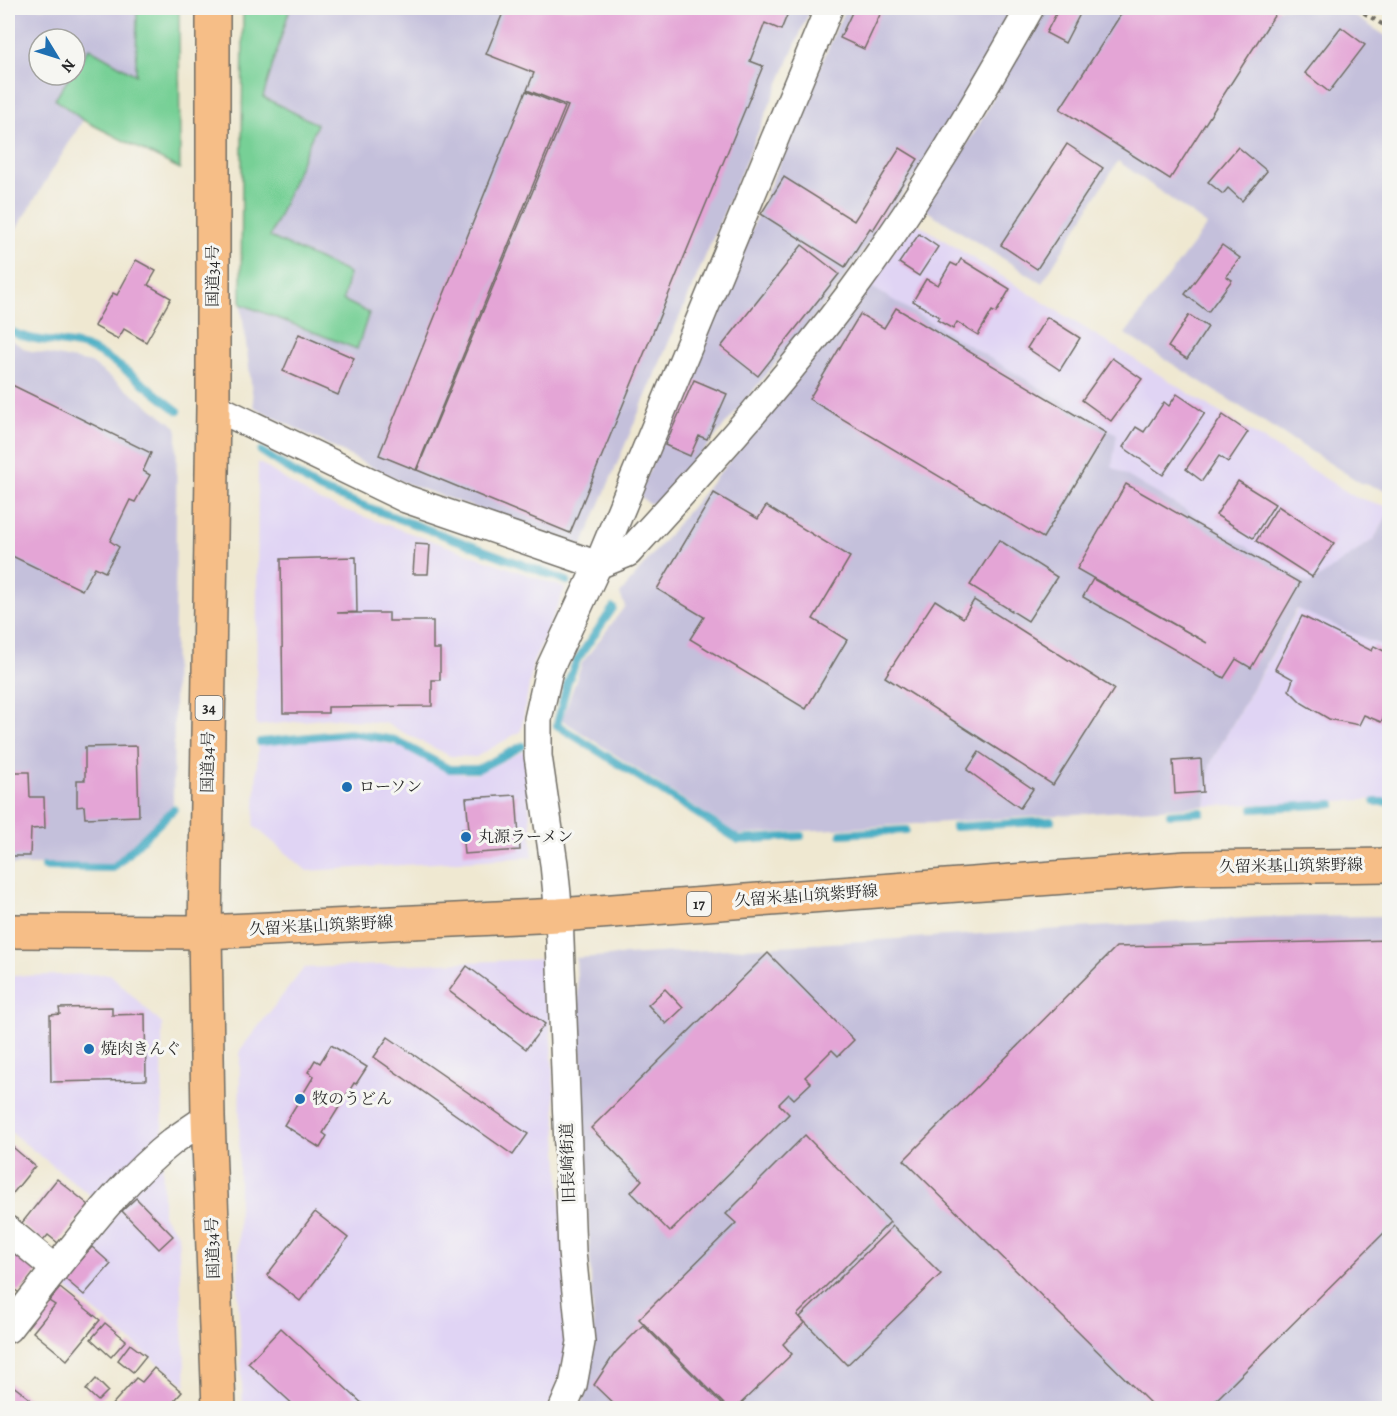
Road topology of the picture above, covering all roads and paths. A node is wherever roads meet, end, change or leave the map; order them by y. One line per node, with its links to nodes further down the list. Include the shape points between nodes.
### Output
1 (213, 8): 6 (main road, 国道34号 / 34)
2 (829, 8): 7 (street, 旧長崎街道)
3 (1030, 8): 7 (street, via 964,125 851,292 782,378 628,553)
4 (1356, 8): 5 (path)
5 (1389, 29)
6 (213, 406): 7 (street, via 406,499); 11 (main road, 国道34号 / 34)
7 (598, 565): 9 (street, 旧長崎街道, via 549,670 538,719 538,756)
8 (1389, 864): 9 (main road, 久留米基山筑紫野線 / 17, via 1186,868)
9 (559, 915): 11 (main road, 久留米基山筑紫野線 / 17); 17 (street, 旧長崎街道, via 572,1252 581,1342 573,1385)
10 (8, 931): 11 (main road, 久留米基山筑紫野線 / 17)
11 (205, 932): 12 (main road, 国道34号 / 34)
12 (208, 1117): 14 (street, via 172,1142 134,1178 102,1210); 16 (main road, 国道34号 / 34)
13 (8, 1230): 14 (street)
14 (55, 1269): 15 (street)
15 (8, 1329)
16 (219, 1408)
17 (563, 1408)

